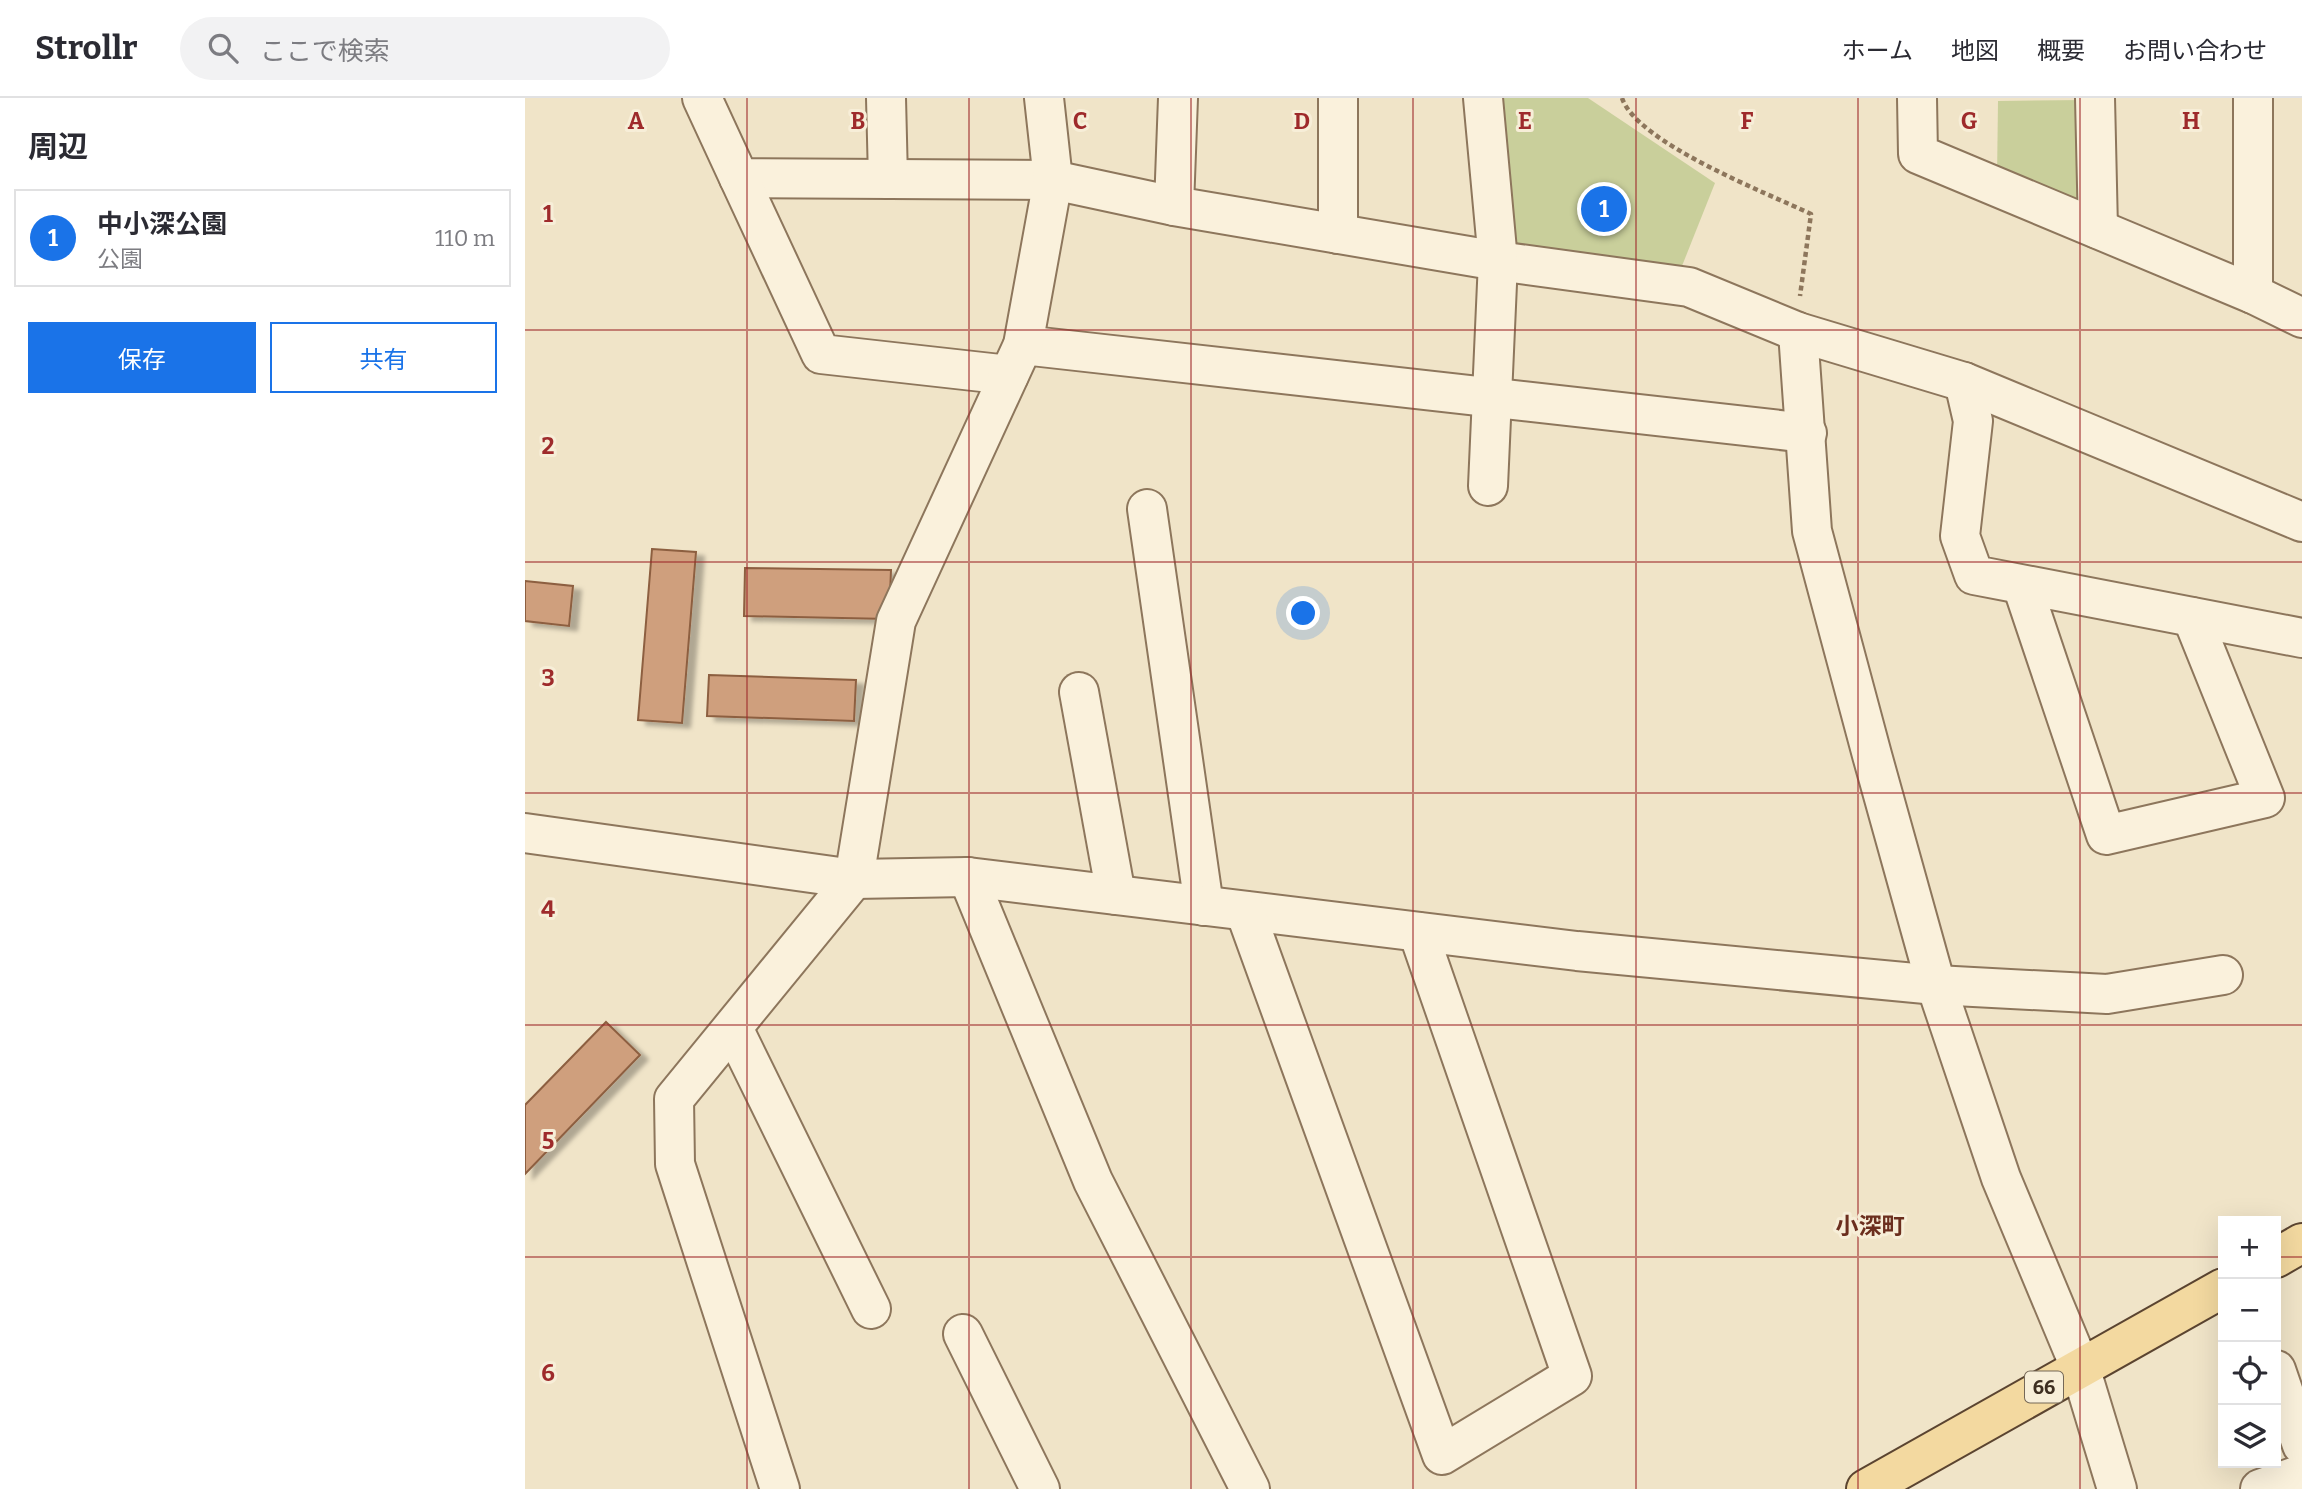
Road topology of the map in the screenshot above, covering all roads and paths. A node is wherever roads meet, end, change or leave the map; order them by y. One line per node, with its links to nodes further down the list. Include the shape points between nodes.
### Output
1 (702, 98): 11 (street)
2 (886, 98): 12 (street)
3 (1044, 98): 13 (street)
4 (1178, 98): 14 (street)
5 (1338, 98): 16 (street)
6 (1483, 98): 17 (street)
7 (1622, 98): 18 (path, via 1627,112 1670,146 1811,214)
8 (1917, 98): 15 (street, via 1919,153)
9 (2095, 98): 15 (street)
10 (2253, 98): 19 (street)
11 (739, 178): 12 (street); 22 (street, via 821,354)
12 (888, 179): 13 (street)
13 (1053, 180): 14 (street); 22 (street)
14 (1174, 206): 16 (street)
15 (2098, 229): 19 (street)
16 (1338, 234): 17 (street)
17 (1498, 261): 21 (street, via 1689,286); 24 (street)
18 (1800, 294)
19 (2253, 294): 20 (street)
20 (2302, 318)
21 (1798, 332): 23 (street); 25 (street)
22 (1016, 360): 24 (street); 35 (street, via 896,621)
23 (1964, 382): 28 (street); 29 (street, via 1973,421 1960,536 1973,575)
24 (1492, 398): 25 (street); 26 (street)
25 (1807, 433): 41 (street, via 1812,531)
26 (1488, 486)
27 (1147, 509): 37 (street)
28 (2302, 522)
29 (2022, 585): 30 (street); 30 (street, via 2106,835 2265,798)
30 (2192, 617): 31 (street)
31 (2302, 638)
32 (1079, 692): 36 (street)
33 (525, 833): 35 (street)
34 (968, 877): 35 (street); 36 (street); 54 (street, via 1093,1181)
35 (854, 879): 42 (street)
36 (1116, 895): 37 (street)
37 (1204, 906): 38 (street)
38 (1245, 911): 39 (street); 39 (street, via 1442,1455 1572,1376)
39 (1418, 932): 41 (street)
40 (2223, 975): 41 (street, via 2106,994)
41 (1936, 985): 48 (street, via 2001,1178)
42 (733, 1028): 46 (street); 52 (street, via 674,1099 675,1164)
43 (2302, 1243): 44 (main road)
44 (2281, 1255)
45 (2218, 1291): 48 (main road, 66)
46 (871, 1309)
47 (963, 1334): 53 (street)
48 (2080, 1367): 55 (main road, 66); 56 (street)
49 (2281, 1384): 50 (street)
50 (2302, 1445)
51 (2302, 1474): 57 (street)
52 (780, 1489)
53 (1040, 1489)
54 (1250, 1489)
55 (1866, 1489)
56 (2116, 1489)
57 (2260, 1489)

